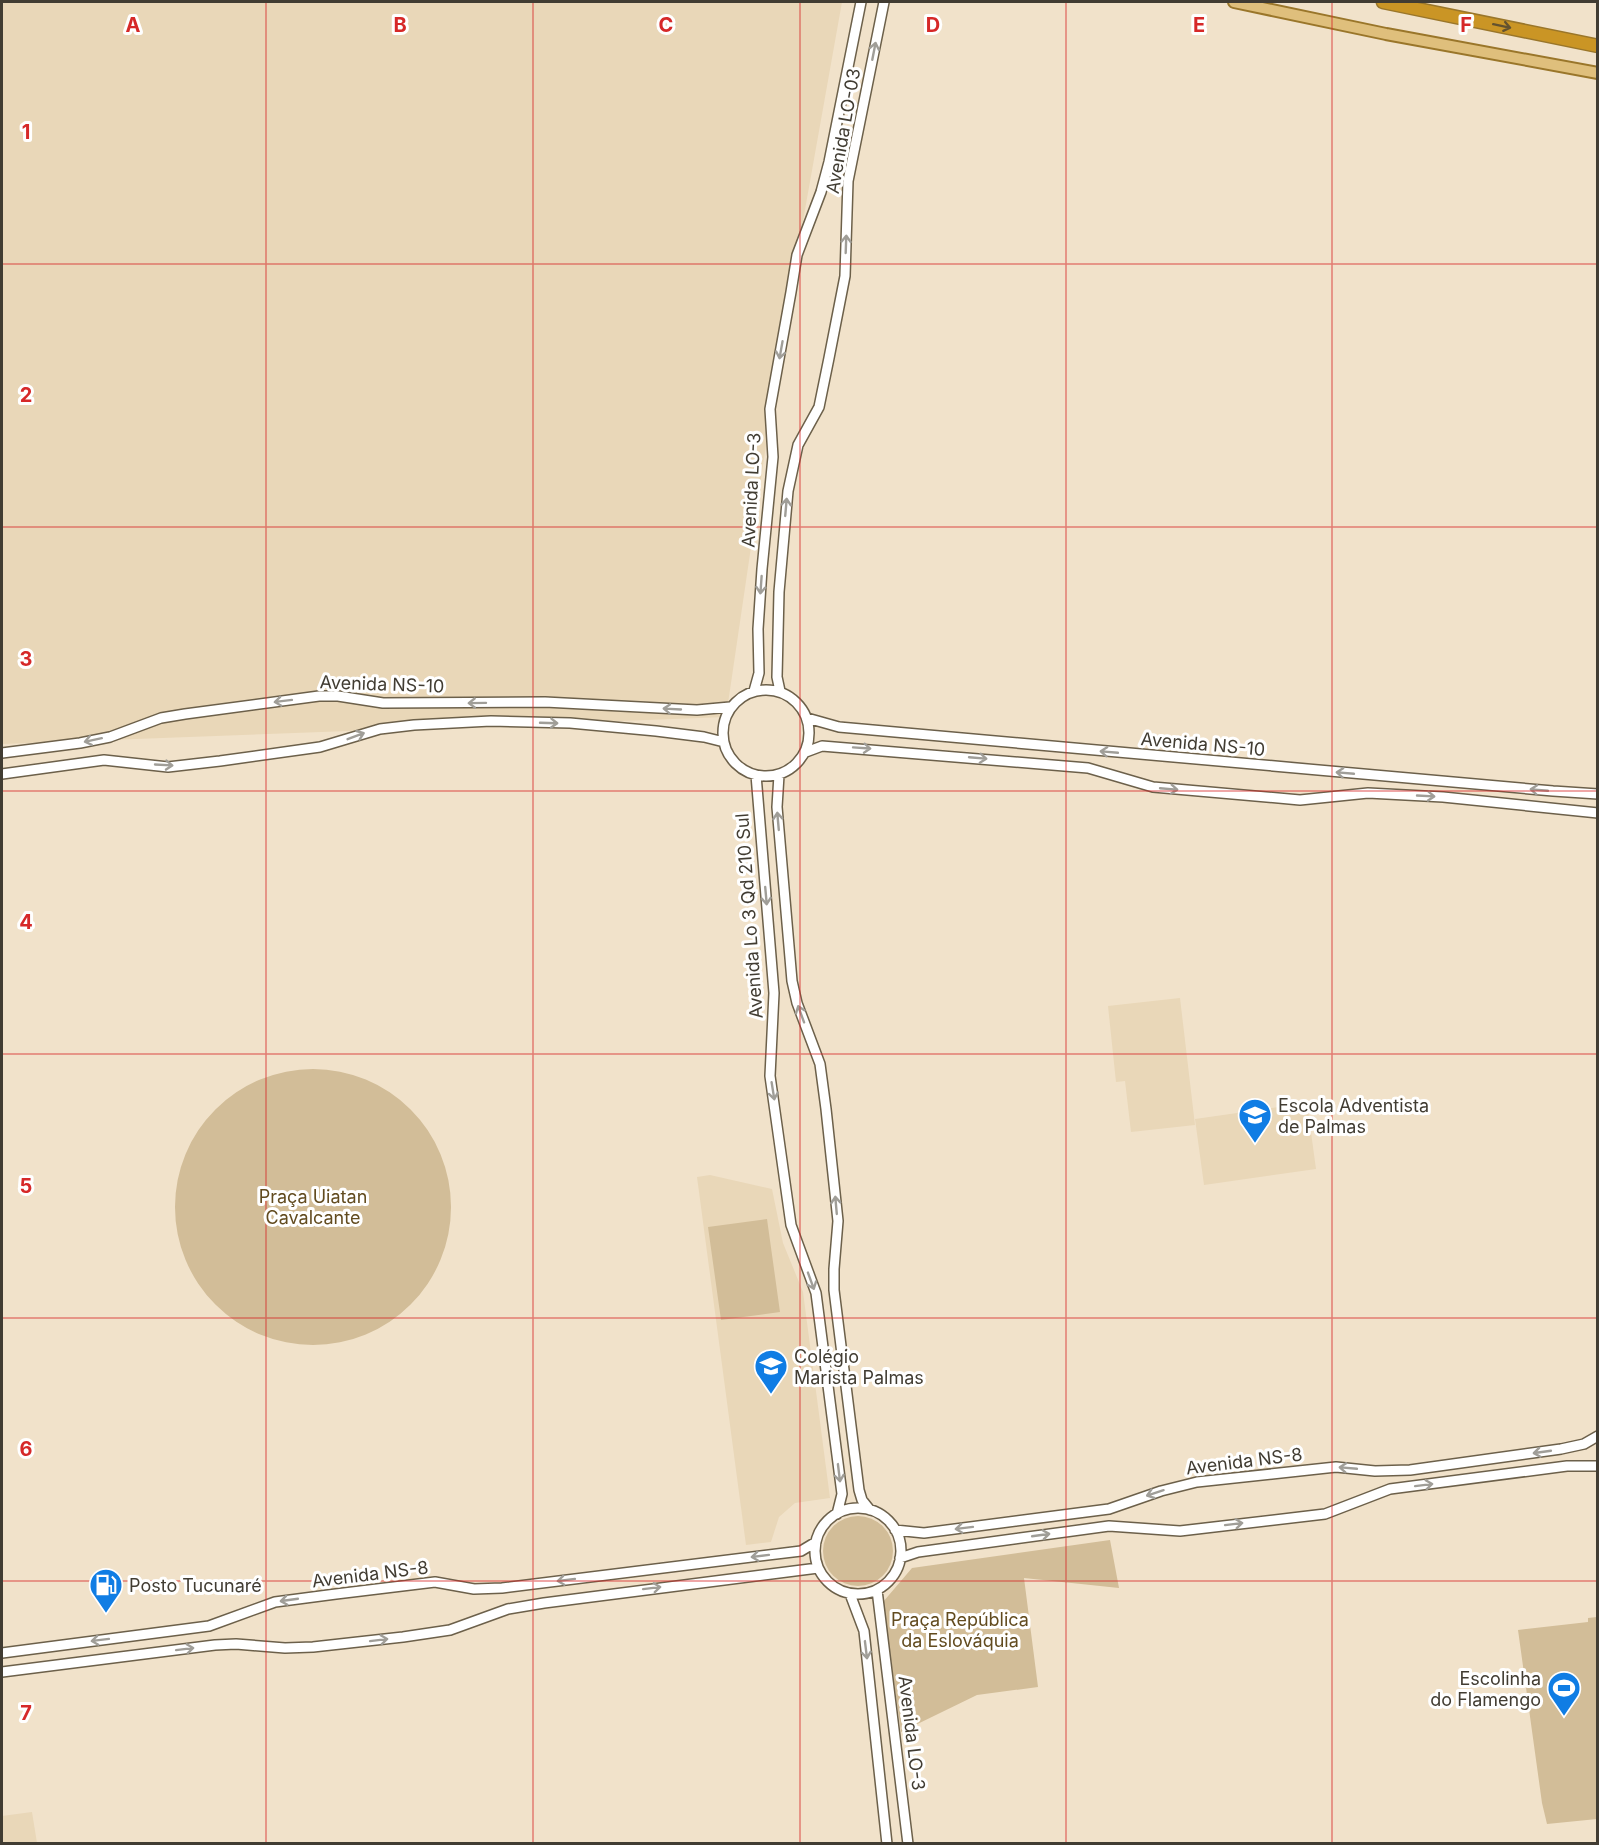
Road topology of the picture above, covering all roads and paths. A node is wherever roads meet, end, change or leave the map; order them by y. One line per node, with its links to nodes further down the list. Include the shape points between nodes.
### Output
1 (861, 2): 7 (street, Avenida LO-03, via 829,162 797,255)
2 (884, 2): 8 (street, Avenida LO-03, one-way to 2, via 844,276 848,182)
3 (1234, 2): 6 (main road)
4 (1383, 2): 5 (highway, one-way to 5)
5 (1598, 46)
6 (1598, 73)
7 (791, 292): 9 (street, Avenida LO-3, one-way to 9, via 770,409 773,457 758,629 759,673)
8 (839, 302): 10 (street, Avenida LO-3, one-way to 8, via 779,592 788,491 798,445 819,407)
9 (754, 691): 10 (street); 11 (street)
10 (780, 691): 12 (street, via 796,702)
11 (730, 707): 13 (street, via 724,721); 15 (street, Avenida NS-10, one-way to 15, via 697,710 545,702 394,703 319,696 161,718 80,743)
12 (807, 718): 14 (street, via 810,729); 19 (street, Avenida NS-10, one-way to 12, via 839,727)
13 (724, 742): 16 (street, Avenida NS-10, one-way to 13, via 104,760 168,767 320,747 380,729 480,722 570,723); 17 (street, via 736,765)
14 (806, 752): 18 (street); 20 (street, one-way to 20, via 822,746 1088,768 1152,787 1300,800 1368,793)
15 (2, 753)
16 (2, 774)
17 (756, 775): 18 (street); 24 (street, Avenida Lo 3 Qd 210 Sul, one-way to 24, via 774,993 770,1076 791,1225 816,1293 842,1494)
18 (779, 775): 23 (street, Avenida Lo 3 Qd 210 Sul, one-way to 18, via 859,1490 834,1290 838,1221 820,1064 796,1003 792,981 777,807)
19 (1598, 794)
20 (1598, 813)
21 (1598, 1436): 25 (street, Avenida NS-8, one-way to 25, via 1561,1449 1410,1470 1336,1467 1197,1482 1109,1509 924,1533)
22 (1598, 1466): 27 (street, one-way to 22, via 918,1552 1110,1526 1180,1531 1325,1514 1390,1489 1567,1466)
23 (870, 1510): 24 (street, via 847,1509); 25 (street)
24 (837, 1514): 26 (street, via 827,1521)
25 (895, 1530): 27 (street)
26 (816, 1542): 28 (street); 31 (street, Avenida NS-8, one-way to 31, via 801,1551 502,1588 474,1589 435,1582 275,1602 209,1626)
27 (900, 1558): 29 (street, via 892,1577)
28 (818, 1568): 30 (street, via 836,1589); 32 (street, one-way to 28, via 215,1645 314,1647 403,1637 450,1630 508,1609 544,1603)
29 (877, 1590): 30 (street); 34 (street, Avenida LO-3)
30 (850, 1594): 33 (street, Avenida LO-3, one-way to 33, via 864,1631)
31 (2, 1653)
32 (2, 1672)
33 (887, 1844)
34 (908, 1844)

